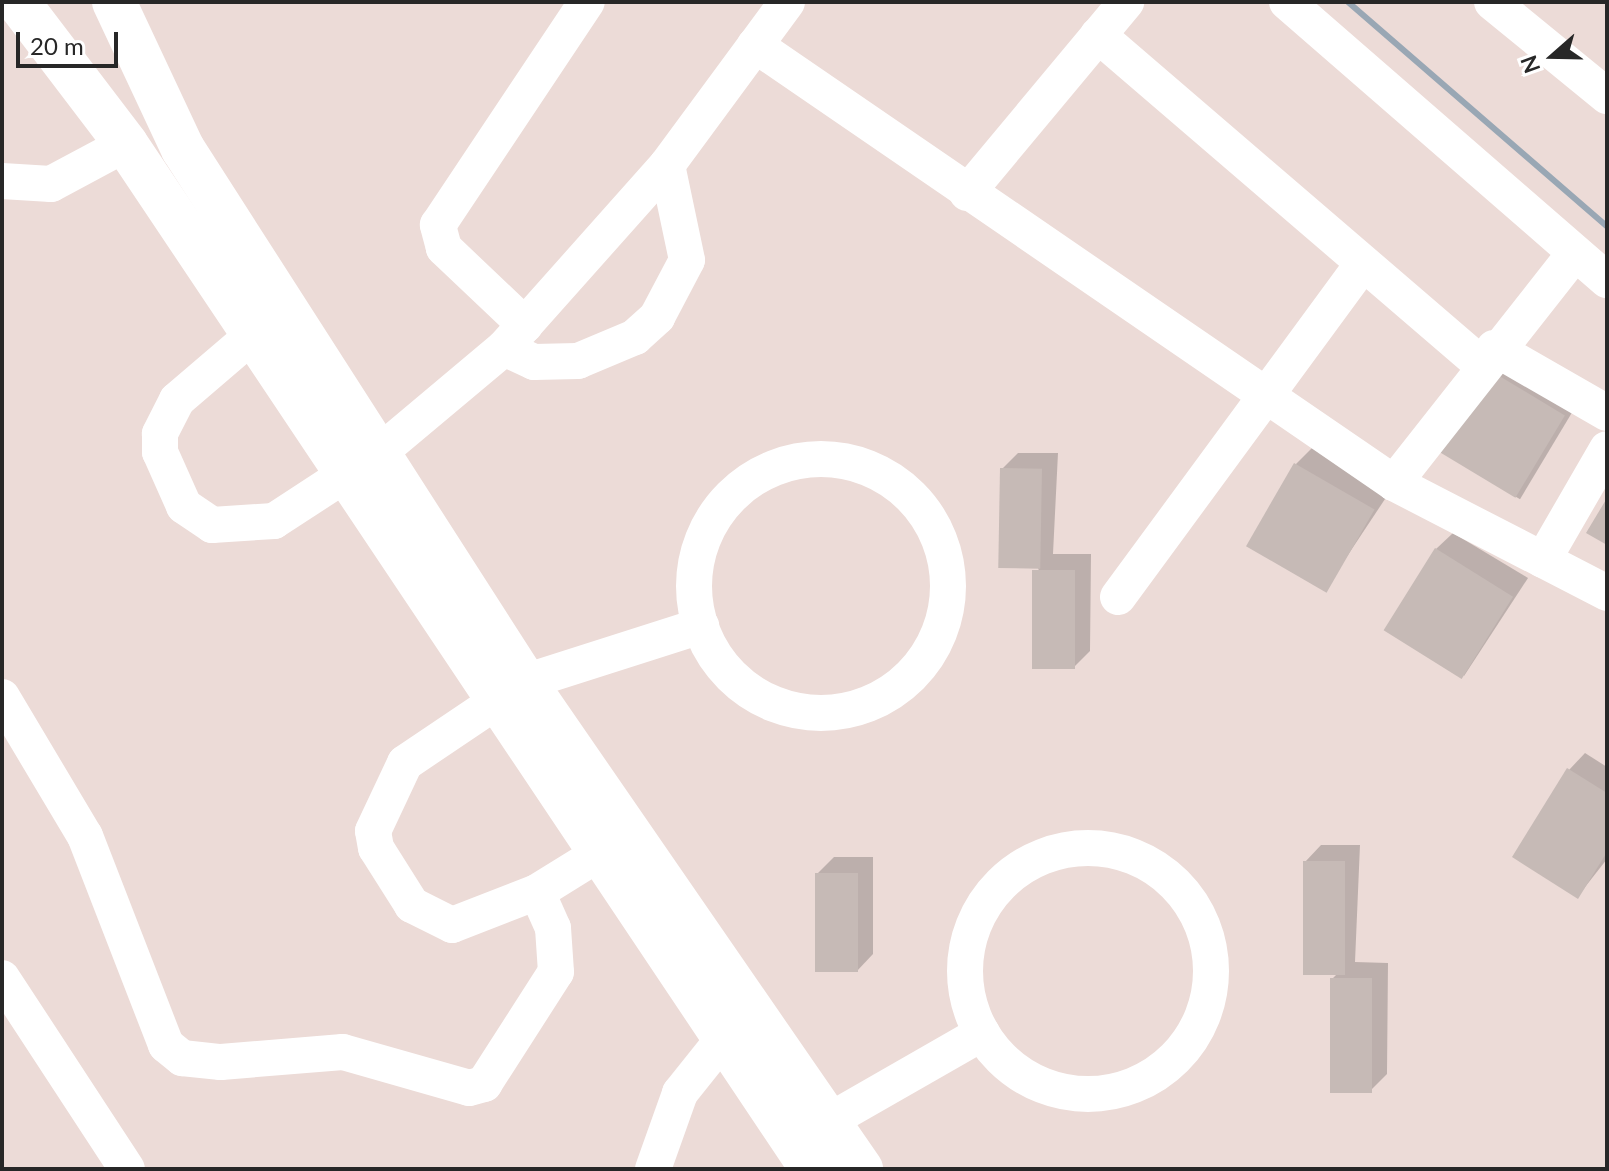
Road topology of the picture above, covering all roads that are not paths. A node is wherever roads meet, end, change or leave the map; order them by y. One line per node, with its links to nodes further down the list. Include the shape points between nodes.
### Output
1 (18, 2): 11 (main road)
2 (114, 2): 24 (main road, via 183,149)
3 (587, 2): 19 (street, via 438,225 444,248)
4 (787, 2): 9 (street)
5 (1126, 2): 8 (street)
6 (1287, 2): 15 (street)
7 (1508, 8): 10 (street)
8 (1098, 35): 14 (street); 16 (street)
9 (755, 45): 12 (street); 14 (street)
10 (1607, 96)
11 (126, 144): 13 (street, via 51,184); 18 (main road)
12 (667, 165): 19 (street); 19 (street, via 687,260 657,317 635,337 578,361 534,362)
13 (2, 181)
14 (967, 193): 21 (street)
15 (1574, 254): 17 (street); 20 (street)
16 (1363, 264): 20 (street); 21 (street)
17 (1607, 280)
18 (253, 335): 24 (main road); 24 (street, via 165,417 160,452 184,506 212,525 255,527)
19 (514, 337): 24 (street)
20 (1488, 356): 22 (street); 25 (street)
21 (1268, 397): 25 (street); 28 (street)
22 (1607, 413)
23 (1607, 449): 26 (street)
24 (364, 464): 30 (main road)
25 (1394, 483): 26 (street)
26 (1543, 560): 27 (street)
27 (1607, 593)
28 (1118, 597)
29 (701, 626): 29 (street, via 728,672 770,703 822,713 874,702 916,670 942,624 947,572 941,545 914,500 871,469 820,458 768,470 710,523 694,574); 30 (street)
30 (512, 691): 32 (main road); 33 (street, via 405,763 378,813 376,848 428,919 471,922)
31 (2, 697): 33 (street, via 85,836 166,1045 182,1058 200,1063 343,1052 469,1088 484,1084 556,972 553,928)
32 (615, 844): 33 (street); 36 (main road); 37 (main road)
33 (537, 892)
34 (4, 986): 38 (street)
35 (982, 1033): 35 (street, via 1016,1071 1051,1088 1089,1094 1139,1083 1180,1053 1205,1008 1210,957 1194,908 1159,870 1124,853 1086,847 1036,858 995,889 970,933 966,984); 37 (street)
36 (724, 1038): 37 (main road); 39 (street, via 680,1093)
37 (811, 1144): 40 (main road)
38 (127, 1169)
39 (653, 1169)
40 (861, 1169)

